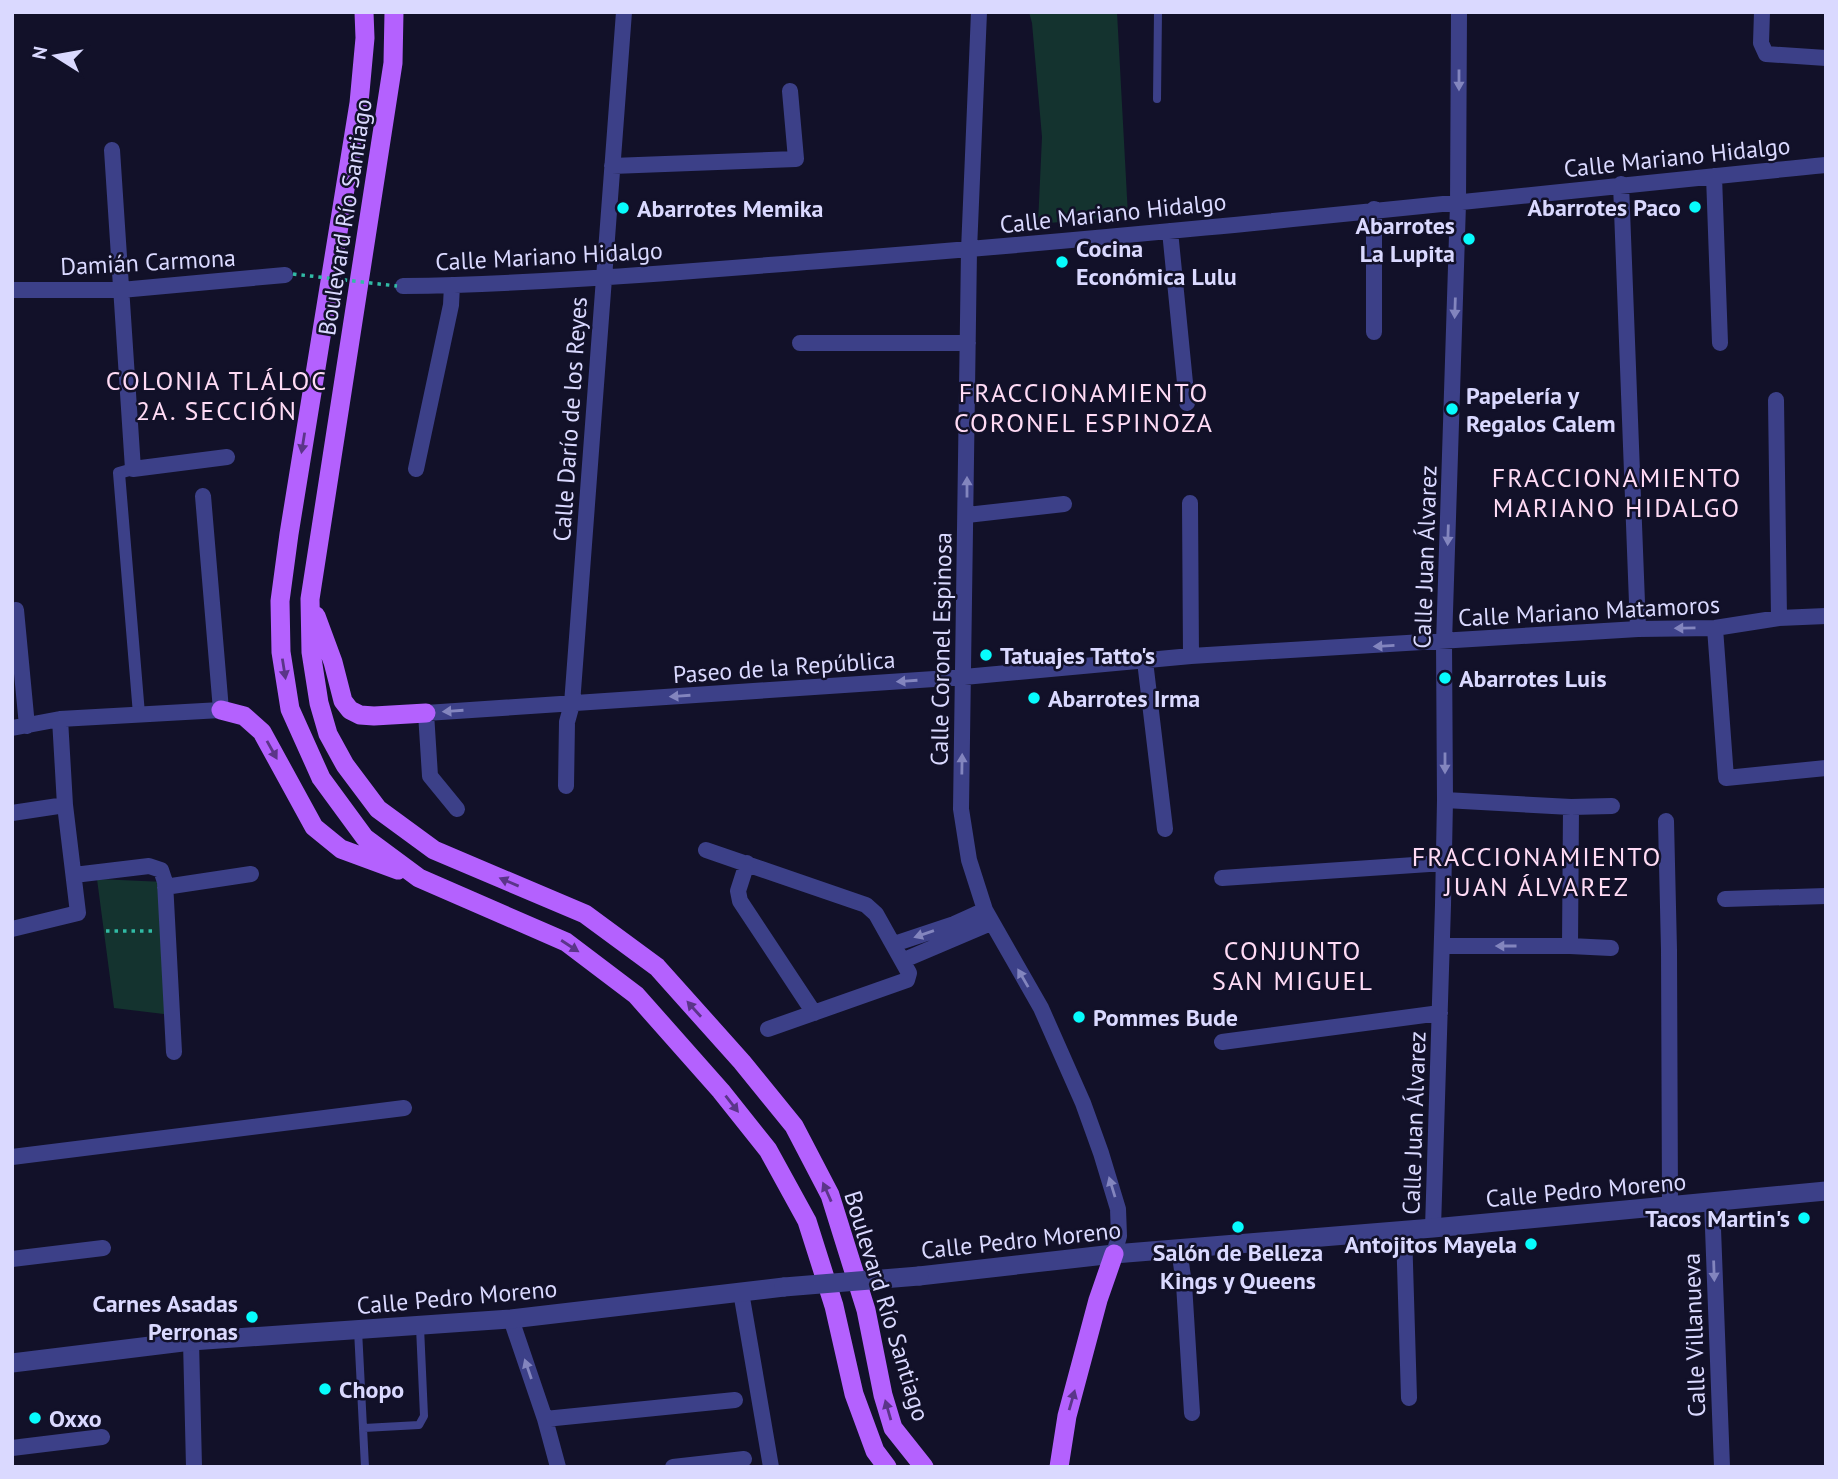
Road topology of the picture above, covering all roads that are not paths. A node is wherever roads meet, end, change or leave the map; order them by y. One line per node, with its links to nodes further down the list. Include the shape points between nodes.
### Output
1 (364, 12): 70 (main road, Boulevard Río Santiago, one-way to 70, via 359,103 287,548 281,652 290,709 321,778 365,838)
2 (394, 12): 39 (main road, Boulevard Río Santiago, via 393,63)
3 (624, 12): 13 (street, Calle Darío de los Reyes)
4 (979, 12): 19 (street, Calle Coronel Espinosa)
5 (1158, 12): 10 (lane)
6 (1459, 12): 16 (street, Calle Juan Álvarez, one-way to 16)
7 (1762, 12): 8 (street, via 1760,43 1766,54)
8 (1826, 58)
9 (790, 91): 13 (street, via 796,159)
10 (1157, 99)
11 (111, 150): 25 (street)
12 (1826, 165): 14 (street, Calle Mariano Hidalgo)
13 (612, 166): 21 (street, Calle Darío de los Reyes)
14 (1714, 176): 15 (street, Calle Mariano Hidalgo); 29 (street)
15 (1621, 184): 16 (street, Calle Mariano Hidalgo); 44 (street)
16 (1458, 204): 17 (street, Calle Mariano Hidalgo); 45 (street, Calle Juan Álvarez, one-way to 45)
17 (1374, 209): 18 (street, Calle Mariano Hidalgo); 26 (street)
18 (1170, 231): 19 (street, Calle Mariano Hidalgo); 31 (street)
19 (969, 250): 21 (street, Calle Mariano Hidalgo); 28 (street, Calle Coronel Espinosa)
20 (289, 275): 25 (street, Damián Carmona)
21 (604, 278): 22 (street, Calle Mariano Hidalgo); 49 (street, Calle Darío de los Reyes)
22 (452, 285): 23 (street, Calle Mariano Hidalgo); 34 (street)
23 (400, 286)
24 (12, 290): 25 (street, Damián Carmona)
25 (121, 290): 33 (street)
26 (1374, 332)
27 (800, 342): 28 (street)
28 (968, 343): 38 (street, Calle Coronel Espinosa, one-way to 28)
29 (1720, 344)
30 (1776, 400): 42 (street)
31 (1187, 403)
32 (227, 457): 33 (street)
33 (133, 469): 52 (street, via 119,473)
34 (416, 469)
35 (203, 496): 50 (street)
36 (1190, 503): 46 (street)
37 (1064, 504): 38 (street)
38 (967, 515): 48 (street, Calle Coronel Espinosa)
39 (310, 599): 51 (main road, via 343,701 350,710 374,716); 118 (main road, Boulevard Río Santiago, one-way to 39, via 893,1428 866,1310 830,1195 794,1126 657,967 585,914 434,850 378,809 328,733 311,652)
40 (16, 610): 54 (street)
41 (1826, 616): 42 (street, Calle Mariano Matamoros)
42 (1779, 618): 43 (street, Calle Mariano Matamoros)
43 (1715, 628): 44 (street, Calle Mariano Matamoros, one-way to 44); 55 (street, via 1726,778)
44 (1637, 629): 45 (street, Calle Mariano Matamoros)
45 (1444, 643): 46 (street, Calle Mariano Matamoros, one-way to 46); 57 (street, Calle Juan Álvarez, one-way to 57)
46 (1191, 656): 47 (street, Calle Mariano Matamoros)
47 (1145, 661): 48 (street, Paseo de la República); 64 (street)
48 (964, 677): 49 (street, Paseo de la República, one-way to 49); 75 (street, Calle Coronel Espinosa, one-way to 48, via 970,860 961,809)
49 (572, 704): 51 (street, Paseo de la República, one-way to 51); 56 (street, Calle Darío de los Reyes, via 567,722)
50 (221, 710): 52 (street); 70 (main road, one-way to 70, via 244,716 262,732 314,827 341,849)
51 (426, 713): 61 (street, via 430,776)
52 (139, 714): 53 (street)
53 (60, 719): 54 (street); 58 (street)
54 (19, 727)
55 (1826, 768)
56 (566, 786)
57 (1446, 800): 60 (street); 67 (street, Calle Juan Álvarez)
58 (65, 806): 62 (street); 69 (street)
59 (1612, 806): 60 (street)
60 (1571, 807): 79 (street)
61 (457, 809)
62 (12, 813)
63 (1666, 821): 91 (street)
64 (1166, 829)
65 (706, 850): 66 (street)
66 (747, 863): 77 (street, via 866,905); 82 (street, via 738,891 740,901)
67 (1444, 863): 71 (street); 78 (street, Calle Juan Álvarez)
68 (251, 874): 72 (street)
69 (74, 875): 72 (street, via 149,866 161,870); 76 (street, via 78,913)
70 (419, 878): 112 (main road, Boulevard Río Santiago, one-way to 112, via 565,942 636,995 722,1091 768,1150 807,1221 835,1306 854,1394)
71 (1222, 878)
72 (165, 887): 86 (street)
73 (1826, 896): 74 (street)
74 (1725, 899)
75 (988, 917): 77 (street, one-way to 77); 81 (street); 96 (street, Calle Coronel Espinosa, one-way to 75, via 1118,1209 1083,1103 1041,1008)
76 (12, 929)
77 (894, 944): 81 (street)
78 (1442, 946): 79 (street, one-way to 78); 83 (street, Calle Juan Álvarez)
79 (1570, 946): 80 (street)
80 (1611, 948)
81 (904, 960): 82 (street, via 907,980)
82 (814, 1013): 84 (street)
83 (1440, 1013): 85 (street); 92 (street, Calle Juan Álvarez)
84 (768, 1029)
85 (1222, 1042)
86 (174, 1052)
87 (404, 1108): 88 (street)
88 (12, 1157)
89 (1826, 1191): 90 (street, Calle Pedro Moreno)
90 (1712, 1202): 91 (street, Calle Pedro Moreno); 120 (street, Calle Villanueva, one-way to 120)
91 (1670, 1206): 92 (street, Calle Pedro Moreno)
92 (1433, 1228): 93 (street, Calle Pedro Moreno)
93 (1404, 1231): 95 (street, Calle Pedro Moreno); 104 (street)
94 (103, 1248): 97 (street)
95 (1179, 1249): 96 (street, Calle Pedro Moreno); 106 (street)
96 (1114, 1254): 98 (street, Calle Pedro Moreno, bridge); 119 (main road, one-way to 96, via 1067,1416)
97 (12, 1259)
98 (741, 1292): 99 (street, Calle Pedro Moreno); 117 (street)
99 (511, 1319): 100 (street, Calle Pedro Moreno); 107 (street, one-way to 99)
100 (419, 1326): 101 (street, Calle Pedro Moreno); 108 (lane, via 424,1416 419,1425)
101 (358, 1330): 102 (street, Calle Pedro Moreno); 108 (lane)
102 (191, 1340): 103 (street, Calle Pedro Moreno); 113 (street)
103 (12, 1363)
104 (1409, 1398)
105 (735, 1400): 107 (street)
106 (1192, 1413)
107 (545, 1419): 115 (street)
108 (364, 1428): 114 (lane)
109 (102, 1437): 110 (street)
110 (12, 1448)
111 (744, 1459): 116 (street)
112 (880, 1461)
113 (194, 1467)
114 (365, 1467)
115 (558, 1467)
116 (673, 1467)
117 (771, 1467)
118 (924, 1467)
119 (1059, 1467)
120 (1722, 1467)

